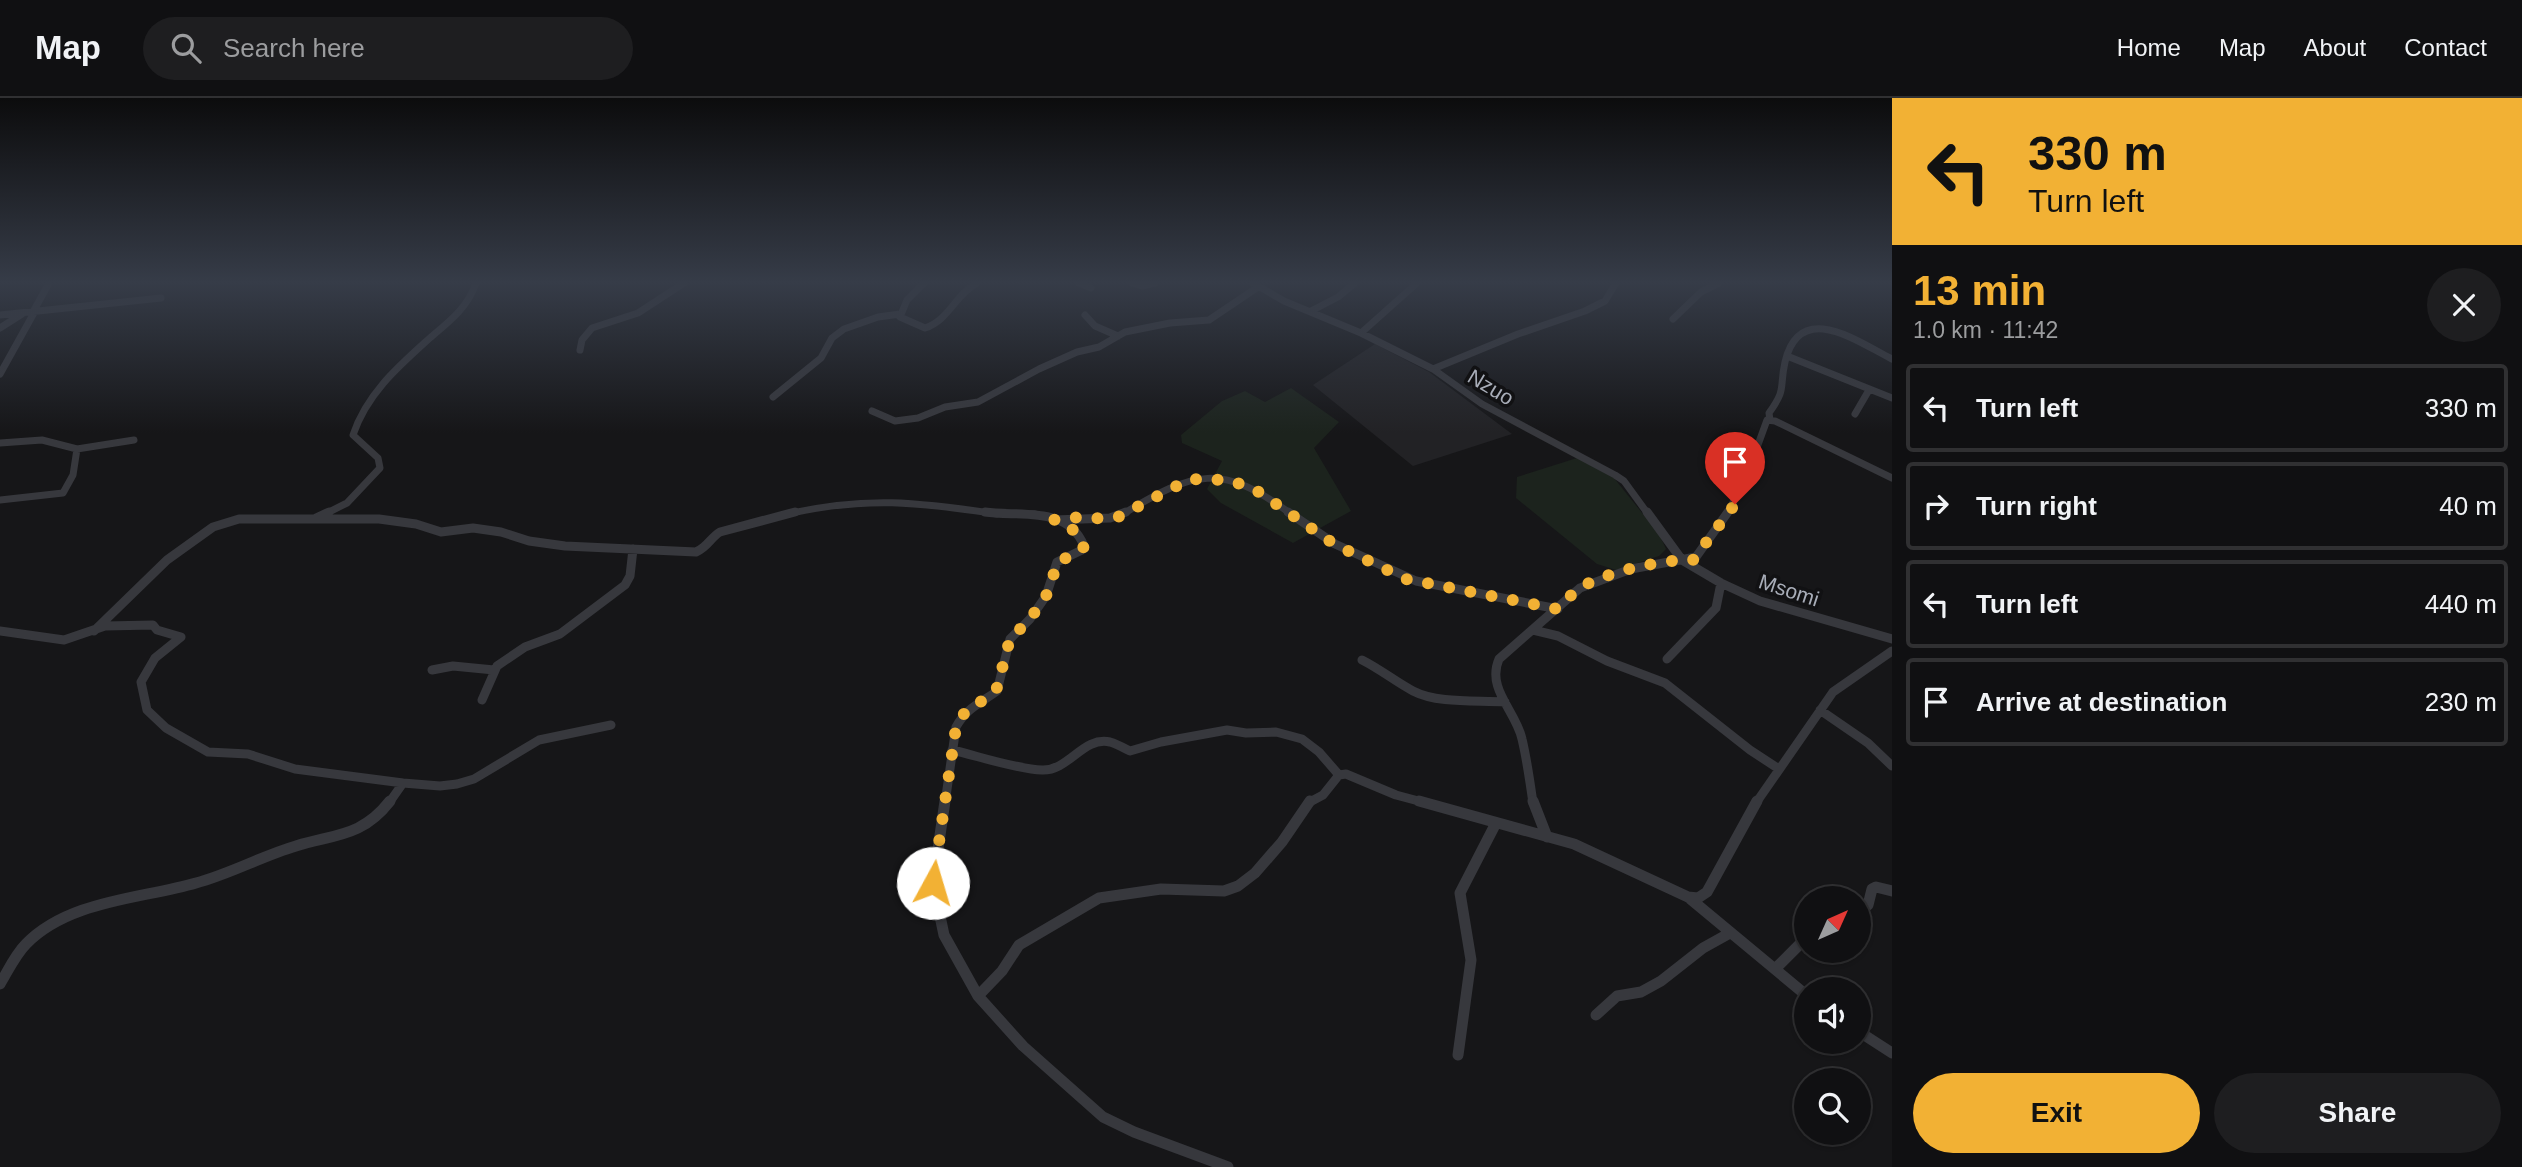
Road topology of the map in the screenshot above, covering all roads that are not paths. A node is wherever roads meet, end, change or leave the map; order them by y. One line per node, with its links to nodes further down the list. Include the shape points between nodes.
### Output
1 (23, 333): 16 (street)
2 (435, 333): 28 (street, via 385,381 360,415 353,435 378,458 380,468 346,503)
3 (587, 333): 12 (street)
4 (840, 333): 18 (street, via 821,358)
5 (1111, 333): 11 (street)
6 (1128, 333): 11 (street)
7 (1361, 333): 15 (street, Nzuo)
8 (1521, 333): 15 (street)
9 (1800, 333): 13 (street)
10 (1837, 333): 14 (street)
11 (1118, 336): 20 (street, via 1039,369 978,402 895,421)
12 (580, 350)
13 (1787, 356): 17 (street); 22 (street, via 1781,397 1769,413)
14 (1892, 359)
15 (1433, 369): 31 (street, Nzuo, via 1482,404 1624,481)
16 (0, 374)
17 (1869, 390): 19 (street); 21 (street)
18 (773, 397)
19 (1892, 398)
20 (872, 411)
21 (1855, 414)
22 (1770, 421): 26 (street); 31 (street, via 1727,517 1693,560)
23 (134, 440): 25 (street)
24 (0, 443): 25 (street, via 42,440)
25 (77, 449): 27 (street, via 73,475 63,493)
26 (1892, 478)
27 (0, 500)
28 (313, 519): 30 (street, via 398,521 441,532 472,528 565,546); 36 (street, via 248,518 213,527 155,570)
29 (1054, 520): 30 (street, via 1038,514 969,512 936,504 845,503 797,510 720,532 696,552); 33 (street, via 1106,520 1190,479 1228,480 1253,488 1334,544 1406,579); 47 (street, via 1072,528 1084,546 1058,562 1046,596 1010,639 996,691 961,715)
30 (633, 549): 42 (street, via 630,576 620,590 559,634 525,647)
31 (1682, 560): 32 (street, Msomi); 33 (street, via 1592,581)
32 (1721, 583): 37 (street, Msomi, via 1760,601); 39 (street, via 1719,603)
33 (1558, 609): 34 (street)
34 (1533, 630): 44 (street, via 1499,659 1494,671); 49 (street, via 1558,636 1665,683)
35 (0, 631): 36 (street, via 64,640)
36 (94, 631): 51 (street, via 105,626 153,625 181,637 155,658 141,682 147,710 166,728 208,752 248,754 295,769)
37 (1892, 639)
38 (1892, 651): 45 (street, via 1833,692)
39 (1667, 659)
40 (1362, 660): 44 (street, via 1415,692)
41 (432, 670): 42 (street, via 453,666)
42 (494, 670): 43 (street)
43 (482, 700)
44 (1505, 702): 53 (street, via 1522,736 1534,809)
45 (1820, 710): 48 (street); 49 (street)
46 (611, 725): 51 (street, via 539,740 474,779 457,784)
47 (952, 750): 50 (street, via 1042,771 1060,768 1099,742 1130,751 1227,730 1276,732 1302,739); 62 (street, via 933,883 944,935)
48 (1892, 766)
49 (1779, 769): 56 (street, via 1747,816 1707,892 1698,898)
50 (1339, 775): 52 (street); 62 (street, via 1323,795 1309,802 1282,842 1238,886 1224,891 1161,889 1099,898 1019,945)
51 (404, 783): 60 (street, via 375,819 356,833 280,850 198,883 131,897 55,924 27,943)
52 (1496, 823): 53 (street); 66 (street, via 1460,893 1471,960)
53 (1547, 837): 56 (street, via 1574,844)
54 (1892, 891): 55 (street, via 1876,887)
55 (1871, 893)
56 (1688, 897): 57 (street)
57 (1730, 933): 59 (street); 63 (street, via 1661,981 1641,992 1617,996)
58 (1794, 950): 59 (street)
59 (1774, 969): 61 (street)
60 (0, 984)
61 (1794, 985)
62 (978, 996): 67 (street, via 1023,1046 1103,1117)
63 (1595, 1015)
64 (1871, 1039): 65 (street)
65 (1892, 1053)
66 (1458, 1055)
67 (1228, 1167)

